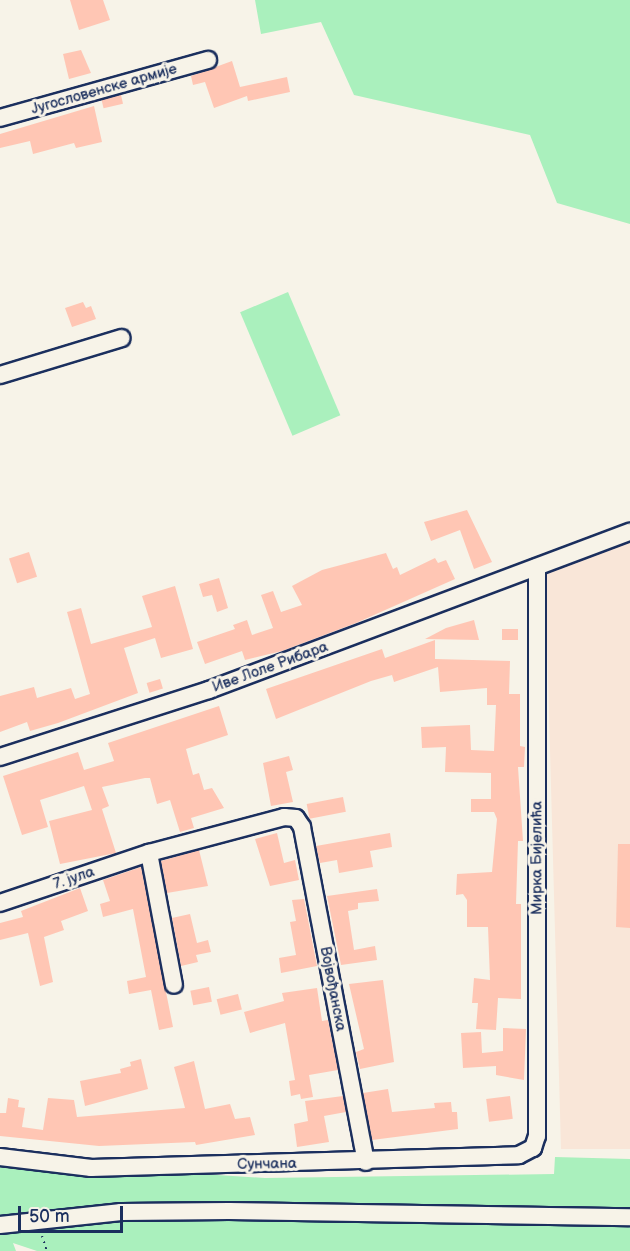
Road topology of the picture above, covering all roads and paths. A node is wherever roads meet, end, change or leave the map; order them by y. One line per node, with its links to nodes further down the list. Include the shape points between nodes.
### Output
1 (208, 60): 2 (street, Југословенске армије)
2 (0, 118)
3 (122, 338): 4 (street)
4 (0, 375)
5 (630, 532): 6 (street, Иве Лоле Рибара)
6 (537, 567): 7 (street, Иве Лоле Рибара, via 209,690); 12 (street, Мирка Бијелића, via 537,1136)
7 (0, 757)
8 (296, 818): 9 (street, 7. јула, via 284,817); 14 (street, Војвођанска, via 302,827)
9 (149, 853): 10 (street, 7. јула); 11 (street)
10 (0, 903)
11 (174, 985)
12 (533, 1148): 14 (street, Сунчана, via 519,1155)
13 (0, 1157): 14 (street, Сунчана, via 91,1168)
14 (366, 1162)
15 (630, 1217): 16 (street, via 122,1212)
16 (0, 1225)

